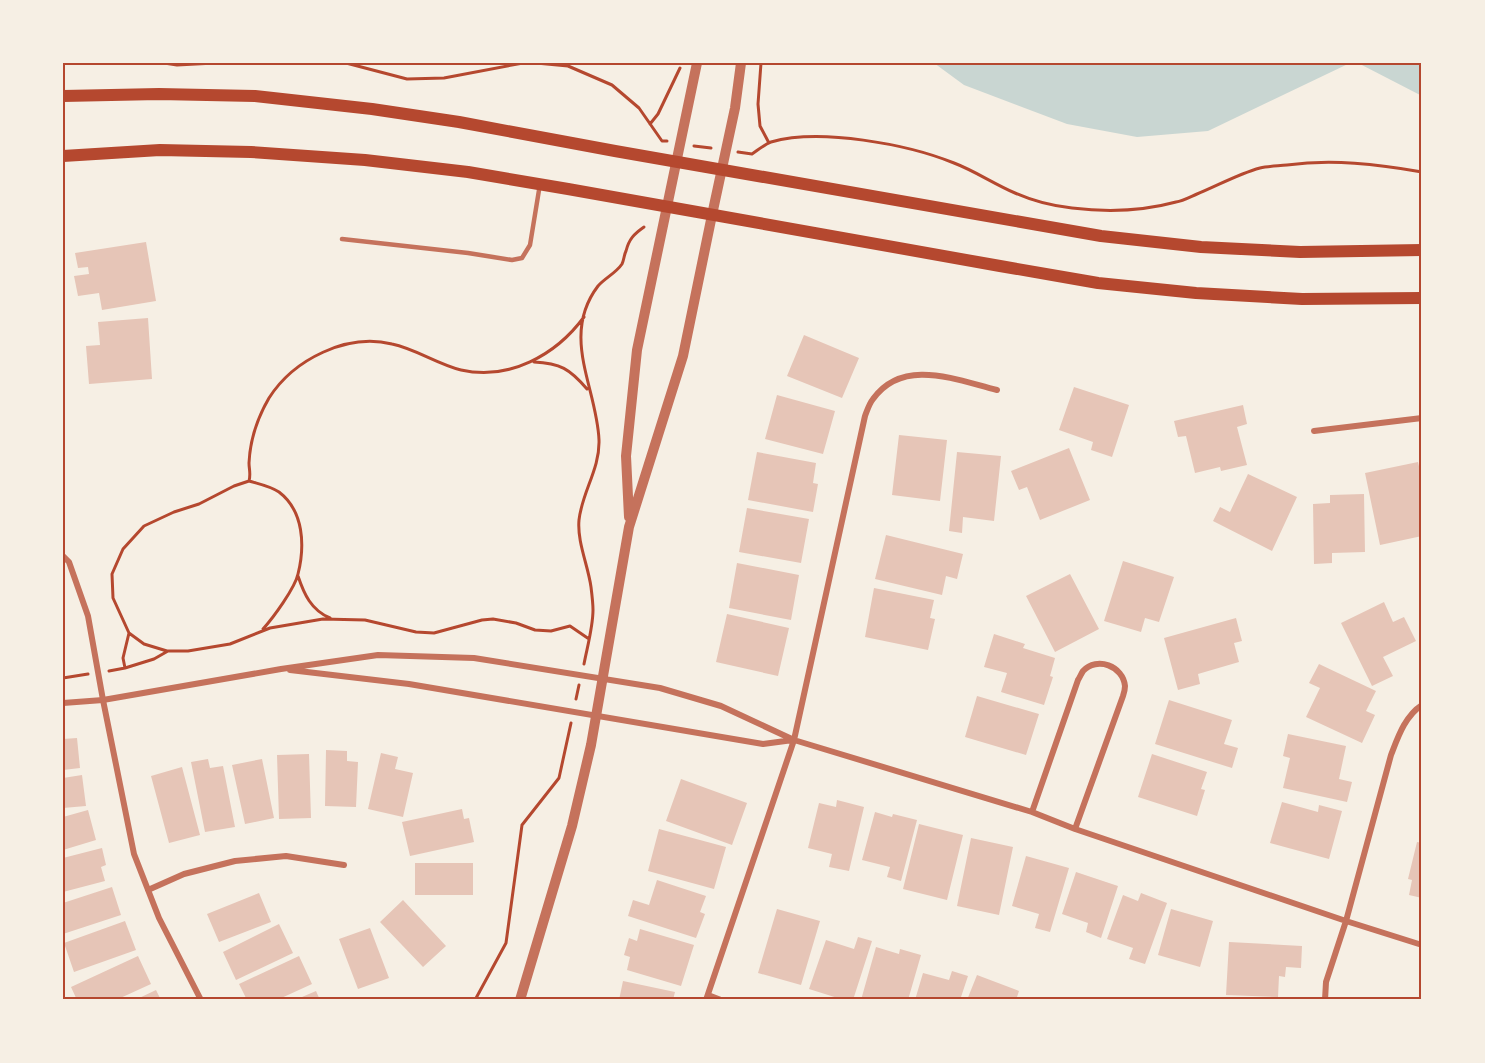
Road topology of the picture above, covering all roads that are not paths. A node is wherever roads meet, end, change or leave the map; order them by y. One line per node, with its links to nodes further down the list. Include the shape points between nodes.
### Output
1 (698, 63): 5 (street)
2 (741, 63): 6 (street)
3 (63, 96): 5 (main road, via 255,96 459,122)
4 (63, 156): 7 (main road, via 160,150 251,152 365,160)
5 (677, 162): 6 (main road); 8 (street)
6 (722, 170): 9 (street); 11 (main road, via 1101,236 1300,252)
7 (540, 184): 8 (main road); 10 (lane, via 530,246 522,258 512,260)
8 (668, 207): 9 (main road); 16 (street, via 637,350 626,456)
9 (712, 215): 12 (main road, via 1098,283 1302,299); 16 (street, via 683,356)
10 (342, 239)
11 (1422, 250)
12 (1422, 298)
13 (997, 390): 24 (street, via 930,374 913,374 883,388 872,401 865,416)
14 (1422, 418): 15 (street)
15 (1314, 431)
16 (629, 527): 19 (street)
17 (63, 556): 20 (street, via 69,562 88,616)
18 (281, 669): 19 (street, via 378,655 474,658); 20 (street); 23 (street, via 409,684)
19 (603, 679): 23 (street); 24 (street, via 660,688 721,706)
20 (103, 700): 21 (street); 28 (street, via 134,854)
21 (63, 703)
22 (1422, 705): 29 (street, via 1400,730 1391,755)
23 (596, 716): 24 (street, via 763,744); 33 (street, via 572,826)
24 (794, 740): 25 (street); 31 (street)
25 (1032, 812): 26 (street); 26 (street, via 1078,680 1091,666 1107,664 1121,674 1124,696)
26 (1075, 829): 29 (street)
27 (344, 865): 28 (street, via 286,856 235,861 184,874)
28 (148, 890): 32 (street)
29 (1346, 921): 30 (street); 35 (street, via 1326,982)
30 (1422, 945)
31 (707, 998): 34 (street)
32 (201, 1000)
33 (520, 1000)
34 (721, 1000)
35 (1325, 1000)

